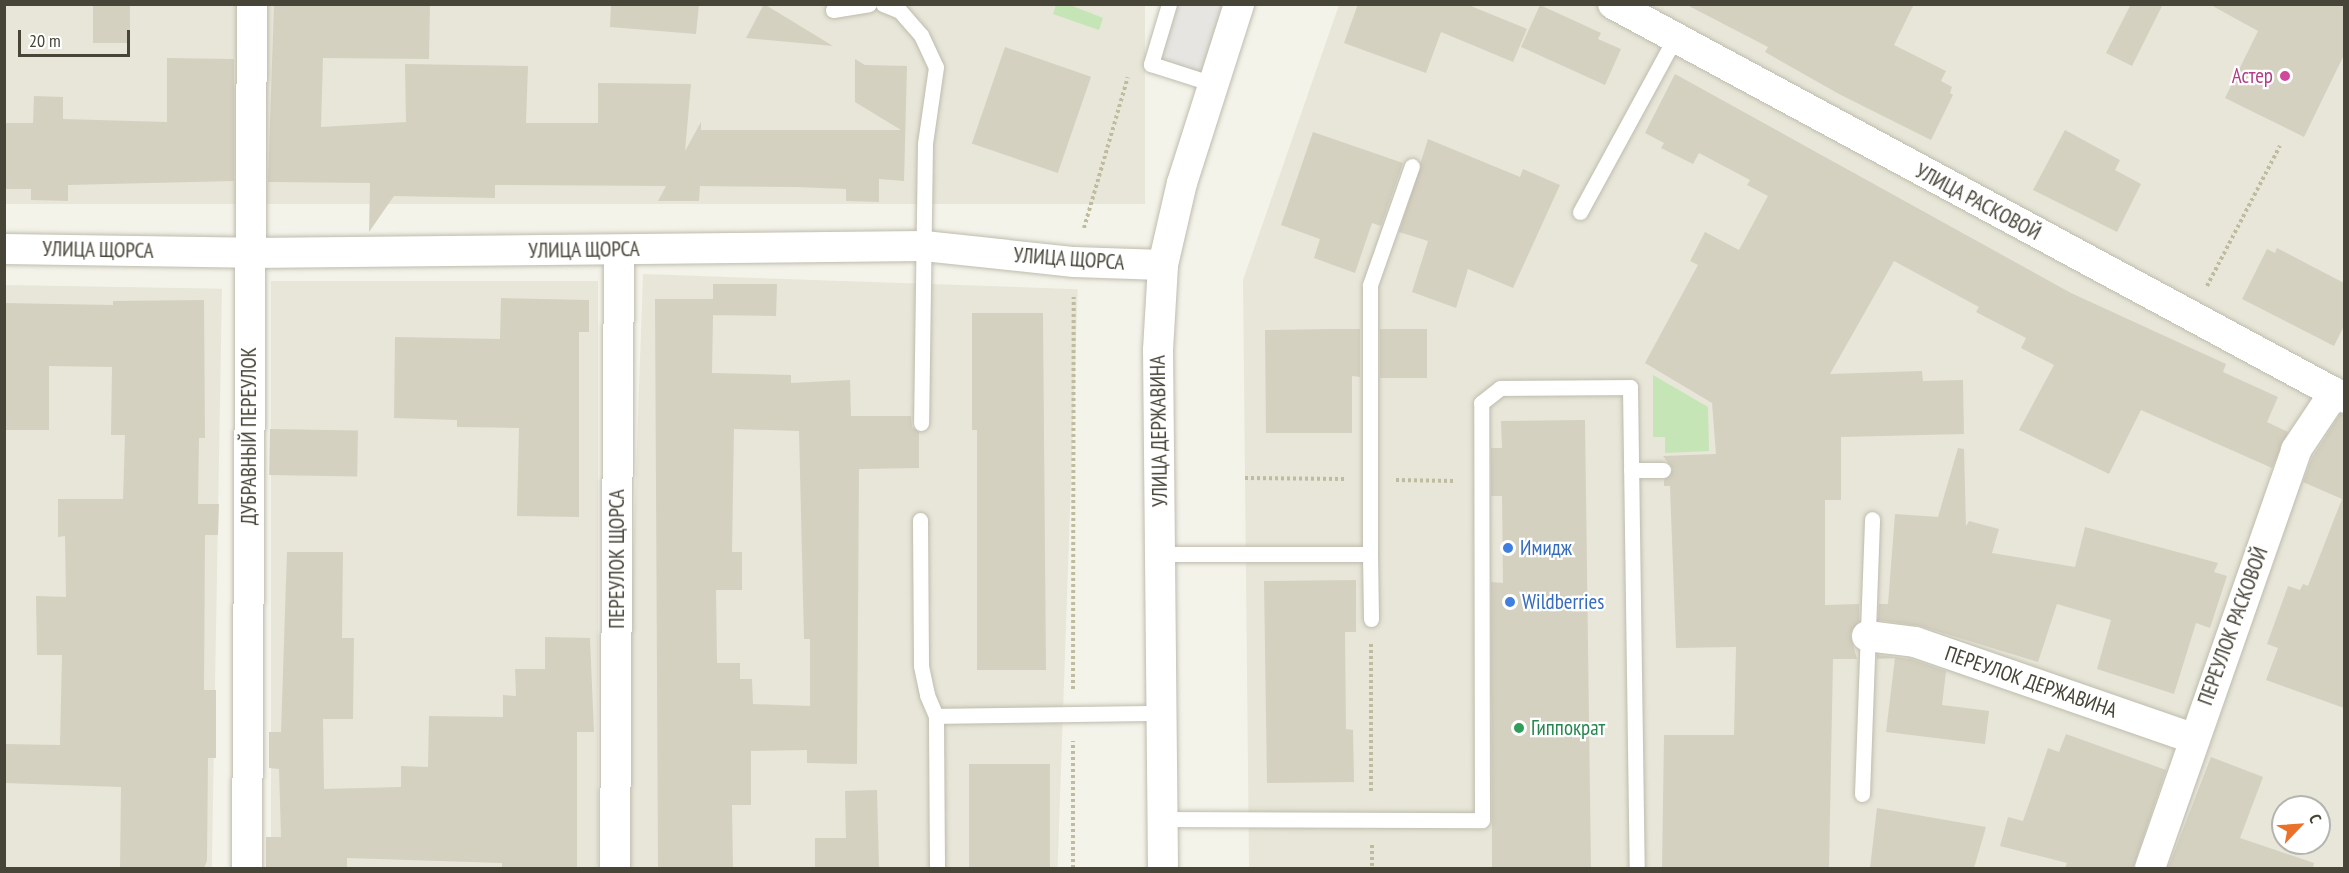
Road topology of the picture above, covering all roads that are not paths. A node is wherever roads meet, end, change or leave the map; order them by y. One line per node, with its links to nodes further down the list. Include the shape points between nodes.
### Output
1 (252, 4): 15 (street, ДУБРАВНЫЙ ПЕРЕУЛОК)
2 (869, 4): 7 (lane)
3 (883, 4): 12 (lane, via 900,11 921,35 936,67 925,143)
4 (1169, 4): 9 (lane, via 1151,64)
5 (1239, 4): 9 (street, УЛИЦА ДЕРЖАВИНА)
6 (1612, 4): 8 (street, УЛИЦА РАСКОВОЙ)
7 (833, 10)
8 (1675, 38): 11 (lane); 17 (street, УЛИЦА РАСКОВОЙ)
9 (1213, 84): 16 (street, УЛИЦА ДЕРЖАВИНА, via 1182,183)
10 (1412, 166): 24 (lane, via 1370,285)
11 (1580, 212)
12 (924, 246): 14 (street, УЛИЦА ЩОРСА); 16 (street, УЛИЦА ЩОРСА, via 1074,262); 18 (lane)
13 (4, 249): 15 (street, УЛИЦА ЩОРСА)
14 (619, 250): 15 (street, УЛИЦА ЩОРСА); 33 (street, ПЕРЕУЛОК ЩОРСА)
15 (250, 254): 32 (street, ДУБРАВНЫЙ ПЕРЕУЛОК)
16 (1162, 266): 23 (street, УЛИЦА ДЕРЖАВИНА, via 1158,350)
17 (2339, 396): 29 (street, ПЕРЕУЛОК РАСКОВОЙ, via 2296,450)
18 (921, 423)
19 (1631, 470): 20 (lane); 31 (lane, via 1630,387 1500,388 1481,403 1482,820); 36 (lane)
20 (1663, 470)
21 (1872, 519): 26 (lane)
22 (920, 520): 28 (lane, via 921,666)
23 (1160, 554): 24 (lane); 27 (street, УЛИЦА ДЕРЖАВИНА)
24 (1370, 554): 25 (lane)
25 (1371, 619)
26 (1867, 636): 29 (street, ПЕРЕУЛОК ДЕРЖАВИНА, via 1915,642); 30 (lane)
27 (1161, 713): 28 (lane); 31 (street, УЛИЦА ДЕРЖАВИНА)
28 (936, 716): 34 (lane)
29 (2193, 738): 37 (street, ПЕРЕУЛОК РАСКОВОЙ)
30 (1862, 794)
31 (1163, 819): 35 (street, УЛИЦА ДЕРЖАВИНА)
32 (247, 868)
33 (615, 868)
34 (937, 868)
35 (1163, 868)
36 (1637, 868)
37 (2150, 868)

